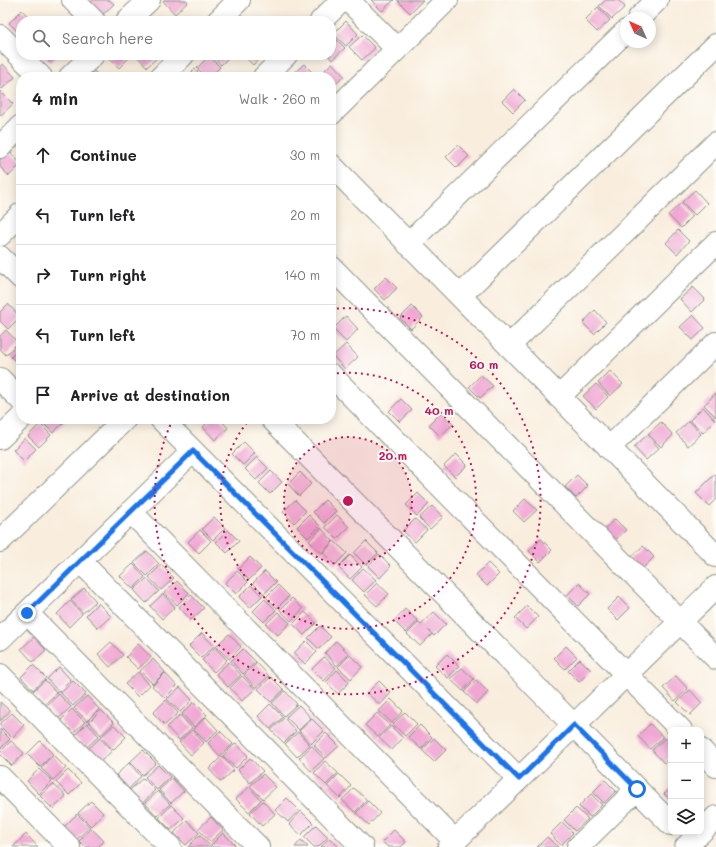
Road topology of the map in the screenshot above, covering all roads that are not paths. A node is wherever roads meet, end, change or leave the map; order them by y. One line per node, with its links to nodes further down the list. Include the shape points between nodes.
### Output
1 (73, 0): 9 (street)
2 (149, 0): 10 (street)
3 (239, 0): 11 (street)
4 (342, 0): 12 (street)
5 (348, 0): 16 (street)
6 (447, 0): 16 (street)
7 (657, 0): 8 (street)
8 (645, 12)
9 (89, 16)
10 (133, 16)
11 (223, 16)
12 (325, 16)
13 (0, 36): 17 (street)
14 (620, 37): 32 (street)
15 (716, 45): 36 (street)
16 (397, 49): 26 (street)
17 (16, 52)
18 (23, 60): 22 (street)
19 (88, 60): 23 (street)
20 (178, 60): 24 (street)
21 (281, 60): 25 (street)
22 (35, 72)
23 (75, 72)
24 (166, 72)
25 (269, 72)
26 (336, 109)
27 (716, 143): 38 (street)
28 (336, 171): 32 (street)
29 (16, 219): 30 (street)
30 (0, 235)
31 (716, 243): 42 (street)
32 (408, 244): 36 (street)
33 (0, 257): 35 (street)
34 (336, 272): 56 (street)
35 (16, 273)
36 (460, 296): 38 (street)
37 (716, 343): 48 (street)
38 (509, 346): 42 (street)
39 (0, 379): 41 (street)
40 (336, 380): 60 (street)
41 (16, 395)
42 (559, 397): 48 (street)
43 (16, 423): 47 (street)
44 (120, 424): 51 (street)
45 (166, 424): 49 (street)
46 (277, 424): 61 (street)
47 (0, 438)
48 (609, 448): 52 (street)
49 (193, 451): 50 (street); 66 (street)
50 (131, 512): 53 (street); 71 (street)
51 (0, 541)
52 (716, 556)
53 (80, 561): 55 (street); 75 (street)
54 (716, 587): 56 (street)
55 (27, 613): 57 (street); 74 (street)
56 (681, 622): 58 (street); 60 (street)
57 (0, 639)
58 (716, 658)
59 (0, 674): 73 (street)
60 (626, 674): 61 (street); 62 (street)
61 (574, 725): 66 (street); 67 (street)
62 (678, 727)
63 (704, 753): 64 (street)
64 (716, 766)
65 (0, 777): 72 (street)
66 (519, 779): 71 (street)
67 (637, 789): 69 (street); 76 (street)
68 (716, 817): 70 (street)
69 (668, 821)
70 (687, 842)
71 (452, 844)
72 (69, 847)
73 (170, 847)
74 (258, 847)
75 (362, 847)
76 (578, 847)

